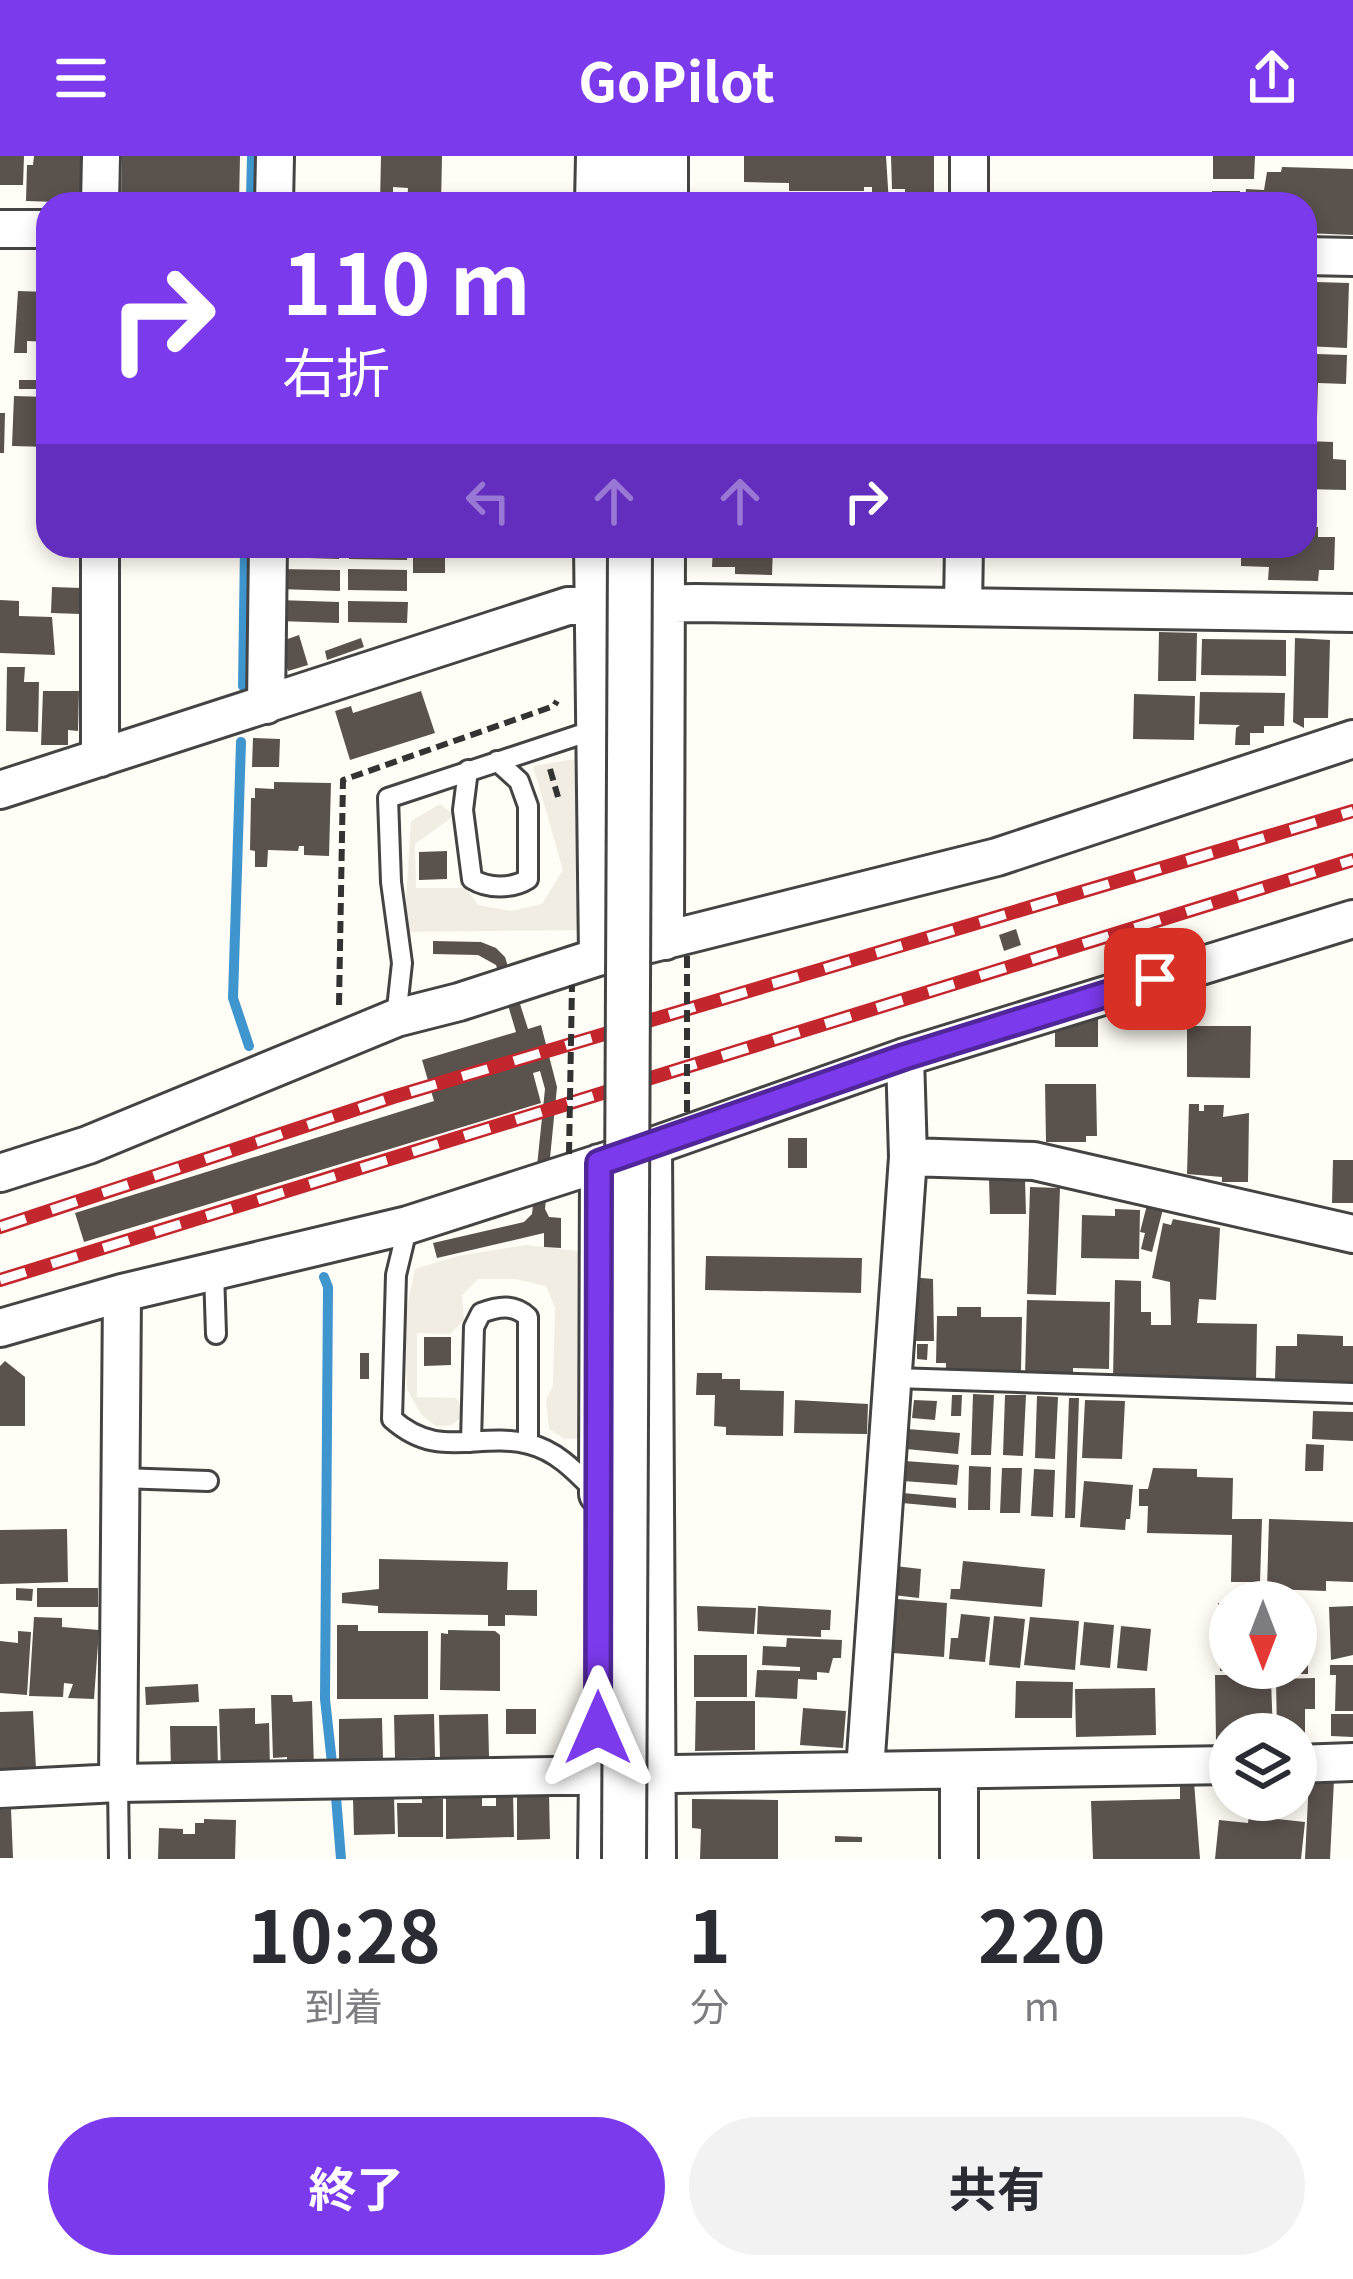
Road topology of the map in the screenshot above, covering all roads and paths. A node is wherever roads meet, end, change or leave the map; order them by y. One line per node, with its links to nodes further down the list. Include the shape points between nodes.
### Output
1 (101, 156): 7 (street)
2 (275, 156): 8 (street)
3 (595, 156): 9 (street)
4 (632, 156): 10 (street)
5 (669, 156): 11 (street)
6 (969, 156): 12 (street)
7 (100, 192)
8 (274, 192)
9 (595, 192)
10 (632, 192)
11 (669, 192)
12 (969, 192)
13 (0, 229): 14 (street)
14 (36, 229)
15 (1317, 256): 16 (street)
16 (1353, 257)
17 (100, 558): 30 (street)
18 (268, 558): 27 (street)
19 (593, 558): 25 (street)
20 (630, 558): 69 (street, bridge)
21 (666, 558): 23 (street)
22 (964, 558): 24 (street)
23 (666, 603): 24 (street); 25 (street); 35 (street)
24 (963, 607): 26 (street)
25 (593, 608): 27 (street, via 568,606); 28 (street)
26 (1353, 613)
27 (266, 705): 30 (street)
28 (594, 730): 31 (lane); 36 (street)
29 (1353, 739): 35 (street, via 997,857)
30 (100, 758): 33 (street)
31 (496, 761): 32 (lane); 32 (lane, via 519,781 528,806 528,879 516,886 472,879 463,810)
32 (468, 770): 38 (lane, via 388,798 402,964)
33 (0, 790)
34 (1353, 920): 39 (street)
35 (676, 948): 36 (street); 40 (path, bridge)
36 (598, 957): 38 (street)
37 (572, 985): 43 (path, bridge)
38 (396, 1018): 44 (street, via 88,1145)
39 (904, 1057): 41 (street); 42 (street)
40 (687, 1120)
41 (653, 1146): 43 (street); 63 (street)
42 (908, 1156): 46 (street, via 1034,1161); 51 (street)
43 (584, 1159): 45 (street); 57 (street)
44 (0, 1173)
45 (408, 1225): 47 (street); 53 (lane, via 396,1274 392,1419 423,1441)
46 (1353, 1234)
47 (214, 1272): 48 (street); 50 (lane)
48 (122, 1293): 49 (street); 55 (street)
49 (0, 1328)
50 (216, 1334)
51 (895, 1378): 52 (lane); 61 (street)
52 (1353, 1393)
53 (471, 1442): 54 (lane); 54 (lane, via 474,1327 496,1307 528,1317)
54 (528, 1443): 57 (lane, via 560,1457)
55 (120, 1478): 56 (lane); 65 (street)
56 (208, 1480)
57 (598, 1494): 64 (lane)
58 (1353, 1762): 59 (street)
59 (1317, 1763)
60 (1209, 1766): 62 (street)
61 (865, 1771): 62 (street); 63 (street)
62 (959, 1772): 71 (street)
63 (657, 1774): 64 (street); 70 (street)
64 (598, 1775): 65 (street); 68 (street)
65 (118, 1783): 66 (street); 67 (lane)
66 (0, 1789)
67 (119, 1859)
68 (596, 1859)
69 (624, 1859)
70 (657, 1859)
71 (958, 1859)

